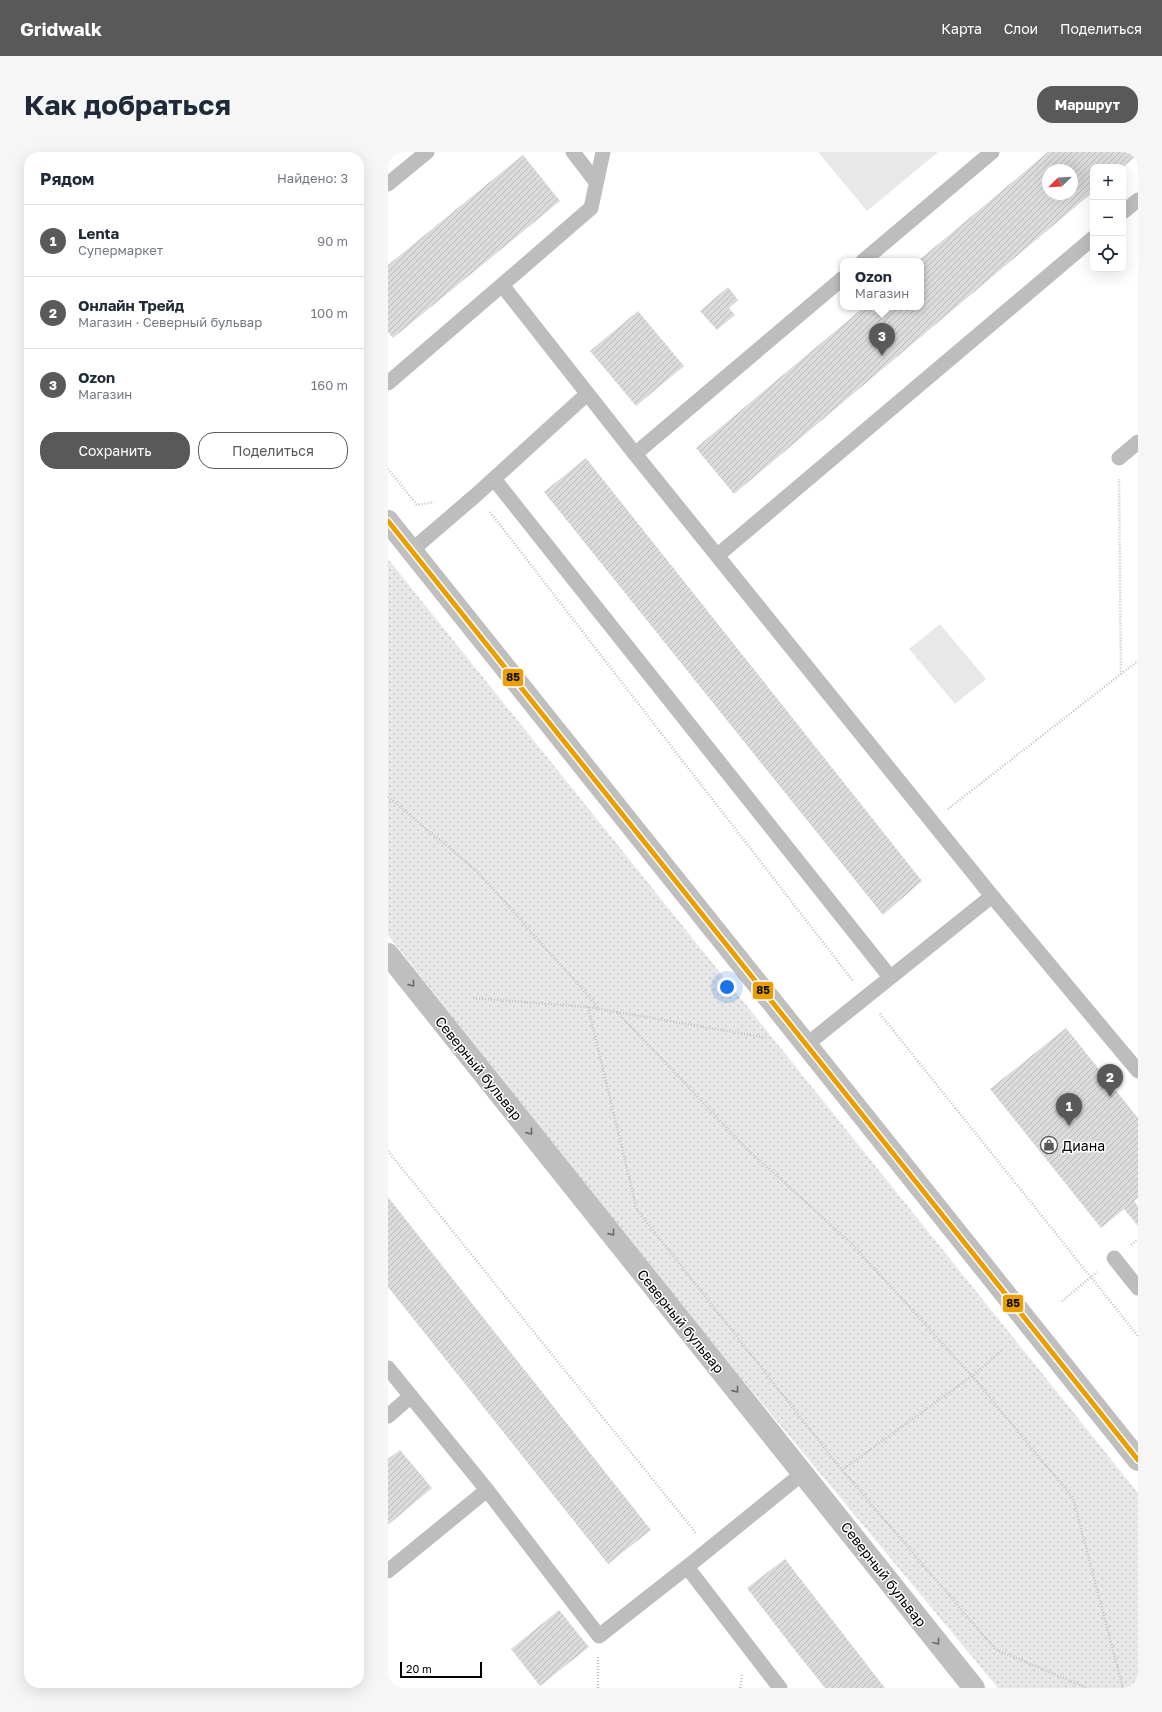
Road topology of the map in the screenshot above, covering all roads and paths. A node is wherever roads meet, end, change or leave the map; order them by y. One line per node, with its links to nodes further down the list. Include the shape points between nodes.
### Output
1 (427, 152): 6 (lane)
2 (573, 152): 5 (lane)
3 (603, 152): 5 (lane)
4 (992, 152): 10 (lane)
5 (596, 182): 12 (lane, via 591,208)
6 (388, 184)
7 (1138, 200): 8 (lane)
8 (1126, 210)
9 (1090, 241): 24 (lane)
10 (867, 258)
11 (840, 281): 16 (lane)
12 (502, 285): 13 (lane); 14 (lane)
13 (388, 383)
14 (587, 394): 16 (lane); 19 (lane)
15 (1138, 442): 17 (lane)
16 (634, 454): 24 (lane)
17 (1119, 458): 26 (path)
18 (388, 469): 21 (path, via 417,505)
19 (494, 479): 20 (lane); 31 (lane)
20 (476, 495): 23 (lane); 32 (path)
21 (439, 501)
22 (388, 521): 23 (main road)
23 (412, 550): 37 (main road)
24 (718, 555): 28 (lane)
25 (1138, 661): 26 (path)
26 (1121, 674): 28 (path)
27 (388, 797): 35 (path, via 477,871)
28 (932, 821): 29 (lane)
29 (992, 896): 31 (lane); 38 (lane)
30 (390, 962): 50 (main road, Северный бульвар, one-way to 50)
31 (890, 977): 32 (lane)
32 (866, 996): 37 (lane); 42 (path)
33 (473, 998): 34 (path)
34 (588, 1007): 35 (path); 49 (path, via 637,1210)
35 (599, 1009): 36 (path)
36 (617, 1012): 37 (path); 45 (path, via 746,1148 853,1245)
37 (806, 1044): 48 (main road)
38 (1138, 1071)
39 (388, 1151): 52 (path)
40 (1114, 1258): 41 (lane)
41 (1138, 1288)
42 (1138, 1336)
43 (1001, 1351): 45 (path)
44 (388, 1368): 46 (lane)
45 (972, 1376): 49 (path); 60 (path, via 1073,1498)
46 (411, 1396): 47 (lane); 51 (lane)
47 (388, 1416)
48 (1138, 1460)
49 (842, 1470): 59 (path, via 995,1649)
50 (803, 1473): 52 (lane); 58 (main road, Северный бульвар, one-way to 58)
51 (487, 1490): 54 (lane); 55 (lane)
52 (708, 1549): 53 (lane)
53 (686, 1567): 55 (lane); 57 (lane)
54 (388, 1571)
55 (599, 1636): 56 (path)
56 (598, 1688)
57 (780, 1688)
58 (974, 1688)
59 (1087, 1688)
60 (1123, 1688)

